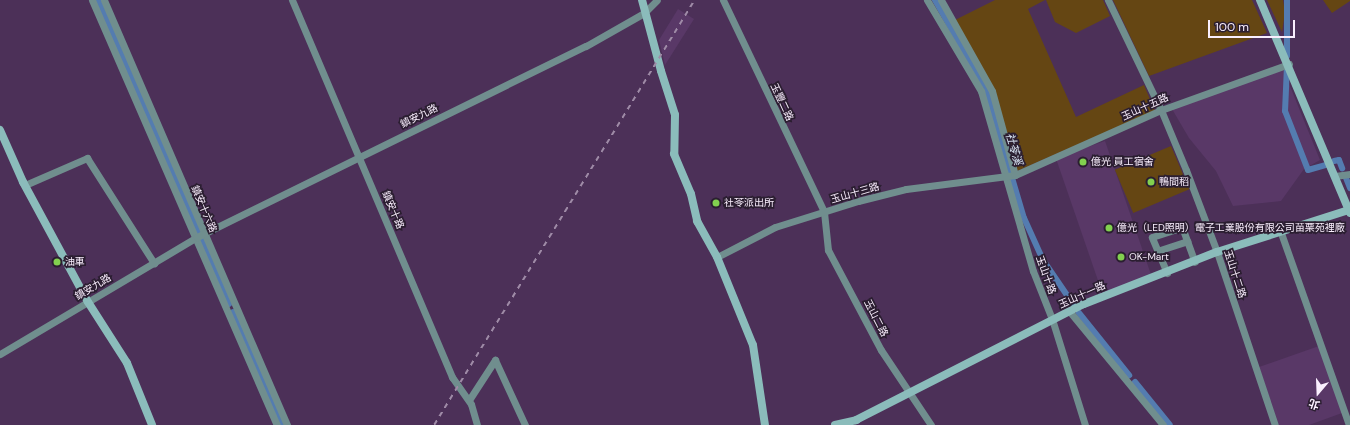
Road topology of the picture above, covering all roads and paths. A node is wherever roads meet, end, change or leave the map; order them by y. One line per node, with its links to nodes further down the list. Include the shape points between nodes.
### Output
1 (92, 0): 23 (street)
2 (104, 0): 23 (street, 鎮安十六路)
3 (292, 0): 15 (street, 鎮安十路)
4 (642, 0): 11 (street)
5 (657, 0): 11 (street, 鎮安九路)
6 (723, 0): 20 (street, 玉豐二路)
7 (927, 0): 17 (street, via 981,91)
8 (941, 0): 17 (street, via 992,91)
9 (1108, 0): 13 (street, 玉山十二路)
10 (1260, 0): 12 (street)
11 (644, 13): 15 (street, 鎮安九路, via 586,46); 27 (street, via 675,115 674,154 691,194 697,221)
12 (1289, 64): 13 (street, 玉山十五路); 18 (street)
13 (1161, 110): 17 (street, 玉山十五路); 26 (street, 玉山十二路)
14 (0, 130): 19 (street)
15 (360, 157): 23 (street, 鎮安九路); 36 (street, 鎮安十路, via 452,377)
16 (1350, 174): 18 (street)
17 (1010, 176): 20 (street, 玉山十三路, via 906,189); 33 (street, 玉山十路, via 1033,270)
18 (1335, 176): 21 (street)
19 (25, 185): 29 (street, via 87,158); 31 (street)
20 (824, 212): 27 (street, 玉山十三路, via 775,227); 35 (street, 玉山二路, via 828,250 881,350)
21 (1349, 212): 22 (street, 玉山十一路)
22 (1281, 233): 26 (street, 玉山十一路); 49 (street)
23 (201, 235): 29 (street, 鎮安九路); 39 (street); 40 (street, 鎮安十六路)
24 (1187, 241): 25 (street); 25 (street, via 1182,227 1152,237); 28 (street)
25 (1157, 251): 30 (street)
26 (1217, 252): 28 (street, 玉山十一路); 48 (street, 玉山十二路)
27 (717, 257): 43 (street, via 753,345)
28 (1195, 262): 30 (street, 玉山十一路)
29 (154, 263): 31 (street, 鎮安九路)
30 (1167, 273): 32 (street, 玉山十一路)
31 (88, 302): 34 (street, 鎮安九路); 38 (street, via 127,363)
32 (1070, 312): 33 (street, 玉山十一路); 47 (street)
33 (1052, 319): 35 (street, 玉山十一路); 46 (street, 玉山十路)
34 (0, 354)
35 (908, 392): 37 (street, 玉山十一路); 45 (street, 玉山二路)
36 (469, 400): 41 (street, 鎮安十路); 42 (street, via 495,360)
37 (857, 422): 44 (street, 玉山十一路)
38 (152, 425)
39 (277, 425)
40 (287, 425)
41 (477, 425)
42 (525, 425)
43 (765, 425)
44 (835, 425)
45 (931, 425)
46 (1086, 425)
47 (1163, 425)
48 (1275, 425)
49 (1349, 425)

